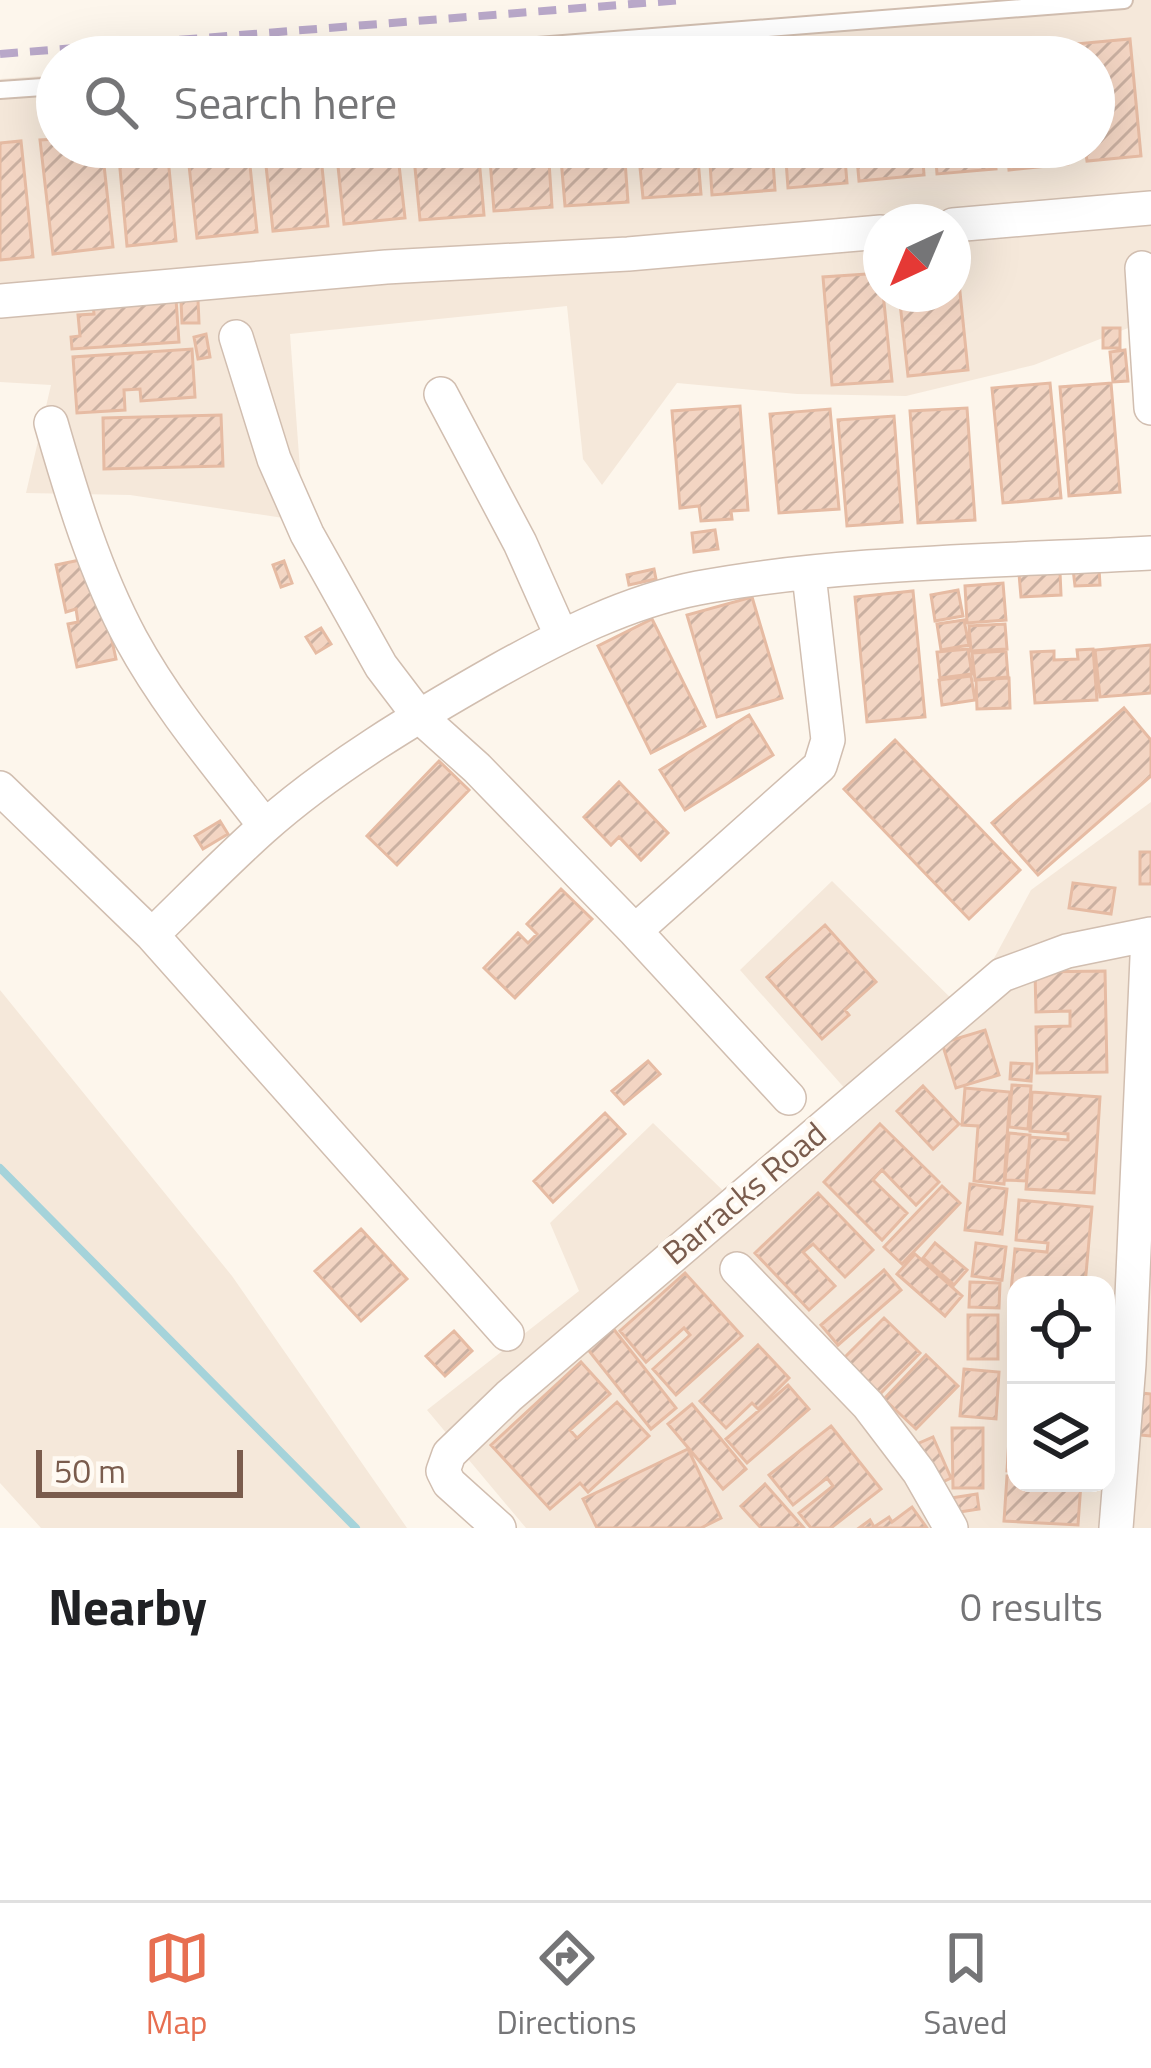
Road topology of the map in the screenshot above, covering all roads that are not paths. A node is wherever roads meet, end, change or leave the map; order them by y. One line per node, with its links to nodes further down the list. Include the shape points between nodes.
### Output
1 (1124, 0): 2 (lane)
2 (665, 36)
3 (36, 87): 4 (lane)
4 (0, 90)
5 (1151, 208): 6 (street)
6 (971, 223)
7 (863, 234): 9 (street)
8 (1142, 268): 12 (street)
9 (0, 301)
10 (236, 337): 17 (street, via 307,534 381,666)
11 (441, 394): 16 (street)
12 (1151, 408)
13 (51, 423): 19 (street, via 131,639)
14 (1151, 553): 15 (street)
15 (809, 574): 16 (street, via 696,588); 20 (street, via 828,740 820,766)
16 (561, 635): 17 (street)
17 (419, 716): 19 (street); 20 (street)
18 (0, 788): 21 (street)
19 (265, 826): 21 (street)
20 (635, 931): 23 (street)
21 (152, 935): 25 (street)
22 (1149, 935): 26 (street, Barracks Road, via 1066,951 1002,975 509,1396 449,1454 443,1471); 28 (street)
23 (789, 1098)
24 (736, 1269): 27 (street, via 868,1406)
25 (507, 1334)
26 (499, 1528)
27 (952, 1528)
28 (1116, 1528)

